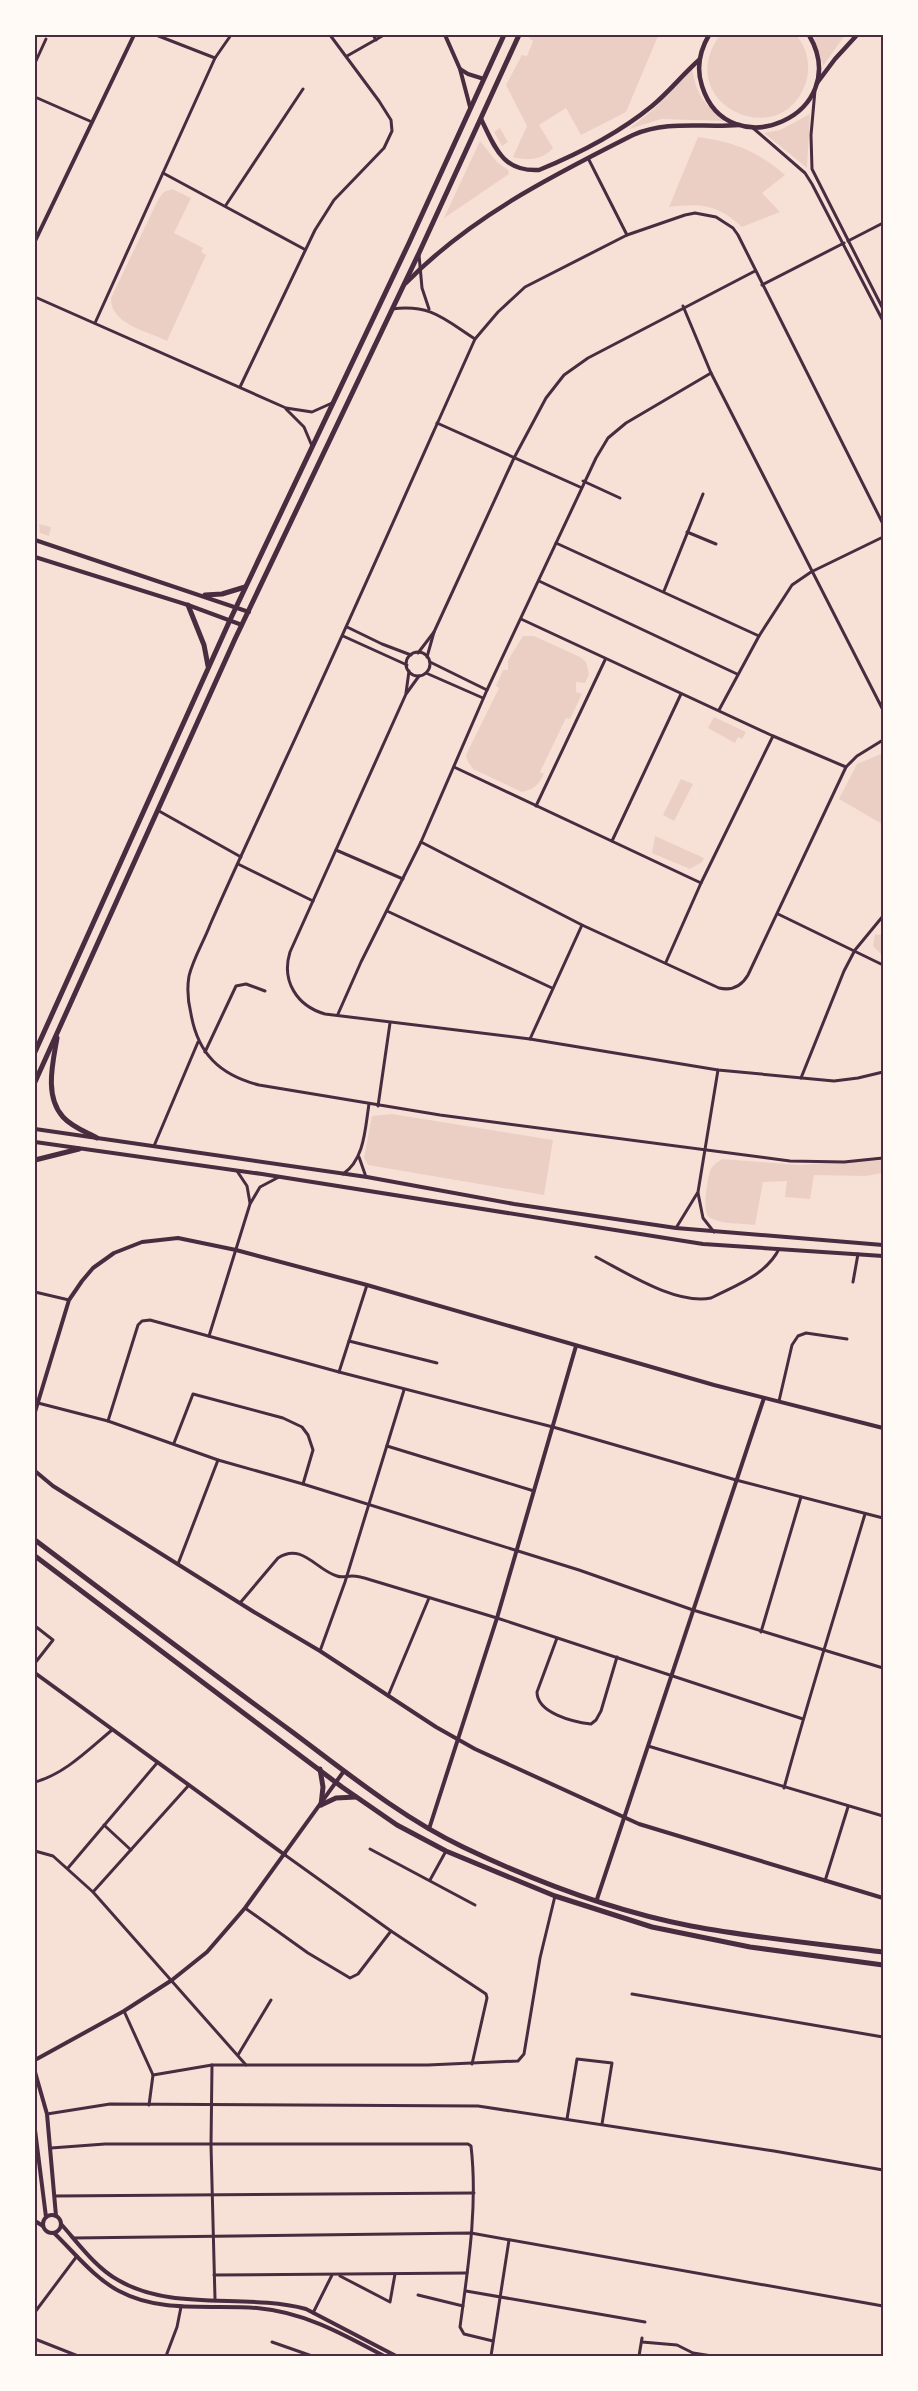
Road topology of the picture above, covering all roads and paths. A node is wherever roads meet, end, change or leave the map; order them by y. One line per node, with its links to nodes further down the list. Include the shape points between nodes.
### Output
1 (134, 35): 29 (street)
2 (156, 35): 18 (street)
3 (231, 35): 18 (street)
4 (330, 35): 17 (street)
5 (373, 35): 15 (street)
6 (384, 35): 15 (street)
7 (445, 35): 21 (street)
8 (504, 35): 22 (highway)
9 (518, 35): 28 (highway)
10 (703, 35): 16 (main road)
11 (709, 35): 16 (main road)
12 (809, 35): 23 (main road, via 818,57)
13 (857, 35): 23 (main road)
14 (46, 39): 20 (street)
15 (376, 40): 17 (street)
16 (703, 45): 19 (main road)
17 (347, 56): 40 (street, via 388,115 392,132 384,148 334,200)
18 (215, 58): 33 (street)
19 (699, 60): 28 (main road, via 638,117 539,170 520,169 504,160); 30 (main road, via 699,78 705,94 719,112)
20 (35, 63)
21 (460, 69): 22 (street); 27 (street)
22 (484, 80): 27 (highway)
23 (817, 84): 25 (main road)
24 (303, 89): 34 (street)
25 (814, 90): 31 (main road, via 790,119 766,128); 38 (street, via 812,169)
26 (35, 97): 29 (street)
27 (470, 107): 56 (highway)
28 (480, 119): 41 (highway)
29 (92, 122): 37 (street)
30 (739, 125): 31 (main road); 32 (main road, via 662,126 633,135)
31 (752, 128): 39 (street, via 805,173)
32 (588, 158): 36 (street); 42 (main road, via 478,221)
33 (162, 173): 34 (street); 52 (street)
34 (226, 205): 40 (street)
35 (883, 223): 38 (street)
36 (627, 236): 43 (street, via 686,214 709,215 733,228); 53 (street, via 525,287)
37 (35, 241)
38 (848, 241): 49 (street)
39 (844, 243): 44 (street); 51 (street)
40 (304, 249): 55 (street)
41 (419, 253): 42 (street); 45 (highway)
42 (420, 269): 45 (main road); 50 (street, via 422,288)
43 (756, 271): 44 (street); 47 (street)
44 (762, 285): 65 (street)
45 (402, 288): 48 (highway)
46 (35, 297): 52 (street)
47 (683, 306): 54 (street); 60 (street, via 588,358 564,375 546,398)
48 (392, 309): 50 (street); 79 (highway)
49 (883, 309)
50 (430, 310): 53 (street)
51 (883, 321)
52 (95, 323): 55 (street)
53 (475, 339): 58 (street)
54 (711, 373): 61 (street, via 615,432 603,446); 72 (street)
55 (240, 387): 57 (street)
56 (332, 403): 57 (street, via 312,412); 59 (highway)
57 (286, 408): 59 (street, via 304,427)
58 (437, 423): 60 (street); 83 (street)
59 (312, 448): 74 (highway)
60 (514, 458): 62 (street); 84 (street)
61 (583, 482): 62 (street); 64 (street)
62 (580, 487): 69 (street)
63 (702, 494): 66 (street)
64 (620, 498)
65 (883, 524)
66 (688, 532): 70 (street); 75 (street)
67 (883, 537): 72 (street)
68 (35, 540): 76 (street)
69 (556, 543): 73 (street); 75 (street)
70 (716, 544)
71 (35, 557): 77 (street)
72 (811, 572): 86 (street, via 792,585); 103 (street)
73 (539, 581): 80 (street); 96 (street)
74 (245, 587): 76 (highway); 78 (highway)
75 (664, 591): 86 (street)
76 (205, 596): 78 (street)
77 (188, 605): 81 (street); 93 (highway, via 204,645)
78 (235, 608): 79 (street); 81 (highway)
79 (248, 612): 82 (highway)
80 (521, 619): 90 (street); 98 (street)
81 (230, 620): 82 (street); 93 (highway)
82 (242, 626): 109 (highway)
83 (347, 627): 85 (street); 88 (street)
84 (434, 632): 87 (street); 89 (street)
85 (343, 636): 92 (street); 113 (street)
86 (759, 636): 96 (street)
87 (418, 652): 88 (street); 89 (street)
88 (411, 655): 92 (street)
89 (427, 657): 91 (street)
90 (606, 660): 100 (street); 108 (street)
91 (430, 662): 95 (street); 98 (street)
92 (406, 665): 94 (street)
93 (208, 667): 132 (highway)
94 (409, 671): 97 (street); 99 (street)
95 (426, 673): 97 (street); 101 (street)
96 (737, 674): 102 (street)
97 (419, 676): 99 (street)
98 (487, 690): 101 (street)
99 (406, 694): 112 (street)
100 (681, 694): 102 (street); 111 (street)
101 (483, 698): 106 (street)
102 (719, 710): 104 (street)
103 (883, 710)
104 (772, 736): 107 (street); 116 (street)
105 (883, 740): 107 (street)
106 (454, 767): 108 (street); 110 (street)
107 (846, 767): 119 (street)
108 (536, 806): 111 (street)
109 (159, 811): 113 (street); 129 (highway)
110 (421, 842): 115 (street); 121 (street)
111 (612, 842): 116 (street)
112 (336, 850): 115 (street); 117 (street)
113 (241, 857): 114 (street)
114 (238, 864): 117 (street); 131 (street, via 189,976 188,1001)
115 (403, 879): 118 (street)
116 (701, 883): 123 (street)
117 (313, 901): 127 (street, via 290,952 287,975 293,992 308,1007 325,1014)
118 (387, 912): 125 (street); 127 (street)
119 (778, 914): 122 (street); 123 (street, via 741,985 727,990 719,988)
120 (883, 916): 122 (street)
121 (582, 925): 123 (street); 125 (street)
122 (855, 950): 124 (street); 136 (street)
123 (666, 962)
124 (883, 965)
125 (552, 988): 130 (street)
126 (265, 991): 133 (street, via 246,984 236,986)
127 (338, 1014): 128 (street)
128 (390, 1023): 130 (street); 139 (street)
129 (59, 1028): 137 (highway); 141 (highway, via 52,1071 55,1102 72,1125)
130 (530, 1039): 134 (street)
131 (198, 1042): 133 (street); 143 (street)
132 (35, 1052)
133 (205, 1052): 138 (street, via 222,1070 243,1081)
134 (718, 1070): 136 (street); 145 (street)
135 (883, 1072): 136 (street, via 845,1080)
136 (801, 1078)
137 (35, 1082)
138 (370, 1104): 139 (street); 146 (street)
139 (378, 1106): 145 (street)
140 (35, 1129): 141 (street)
141 (97, 1138): 143 (street)
142 (35, 1142): 144 (street)
143 (154, 1146): 150 (street)
144 (79, 1149): 148 (highway); 149 (street)
145 (705, 1151): 147 (street, via 814,1162); 153 (street)
146 (359, 1156): 150 (street); 152 (street)
147 (883, 1158)
148 (35, 1160)
149 (237, 1170): 151 (street); 155 (street, via 247,1186)
150 (343, 1174): 152 (street)
151 (279, 1177): 155 (street, via 260,1188); 156 (street)
152 (367, 1178): 154 (street)
153 (698, 1192): 157 (street); 158 (street, via 703,1218)
154 (500, 1202): 156 (street); 157 (street)
155 (250, 1204): 161 (street)
156 (497, 1212): 160 (street, via 703,1244)
157 (676, 1228): 158 (street)
158 (715, 1232): 159 (street)
159 (882, 1245): 163 (street)
160 (779, 1249): 162 (street); 164 (street, via 762,1271 704,1300 658,1288)
161 (236, 1250): 166 (street); 168 (street, via 178,1238 142,1242 114,1253 93,1268); 169 (street)
162 (858, 1254): 163 (street); 165 (street)
163 (882, 1256)
164 (596, 1258)
165 (853, 1282)
166 (367, 1284): 171 (street); 172 (street)
167 (35, 1292): 168 (street)
168 (69, 1300): 178 (street)
169 (210, 1336): 174 (street); 180 (street, via 150,1320 142,1321)
170 (847, 1339): 177 (street, via 806,1333 798,1336 792,1345)
171 (349, 1341): 173 (street); 174 (street)
172 (576, 1346): 176 (street); 181 (street)
173 (438, 1363)
174 (339, 1372): 175 (street)
175 (404, 1390): 181 (street); 184 (street)
176 (764, 1398): 177 (street); 187 (street)
177 (779, 1401): 182 (street)
178 (38, 1403): 179 (street); 180 (street)
179 (35, 1412)
180 (108, 1422): 183 (street)
181 (553, 1427): 187 (street); 189 (street)
182 (883, 1428)
183 (174, 1444): 185 (street); 188 (street, via 193,1394 283,1418 302,1427 312,1442 313,1450)
184 (387, 1446): 189 (street); 191 (street)
185 (218, 1460): 188 (street); 197 (street)
186 (35, 1471): 197 (street, via 53,1486)
187 (736, 1480): 190 (street); 201 (street)
188 (302, 1484): 191 (street)
189 (534, 1491): 195 (street)
190 (801, 1497): 192 (street); 204 (street)
191 (369, 1504): 195 (street); 198 (street)
192 (865, 1514): 193 (street); 207 (street)
193 (883, 1518)
194 (35, 1540): 220 (highway)
195 (516, 1551): 201 (street); 202 (street)
196 (35, 1556): 219 (highway)
197 (178, 1564): 200 (street)
198 (347, 1576): 199 (street); 200 (street, via 331,1574 303,1554 284,1554); 206 (street)
199 (429, 1598): 202 (street); 213 (street)
200 (240, 1603): 206 (street)
201 (693, 1610): 204 (street); 212 (street)
202 (496, 1618): 205 (street); 216 (street)
203 (35, 1626): 209 (street, via 53,1640)
204 (761, 1632): 207 (street)
205 (557, 1638): 208 (street); 208 (street, via 537,1699 545,1709 580,1722 591,1724 599,1716)
206 (320, 1651): 213 (street)
207 (825, 1651): 210 (street); 214 (street)
208 (617, 1657): 212 (street)
209 (35, 1663)
210 (883, 1668)
211 (35, 1673): 215 (street)
212 (671, 1676): 214 (street); 217 (street)
213 (388, 1696): 216 (street)
214 (802, 1719): 224 (street)
215 (112, 1730): 218 (street); 221 (street, via 68,1766)
216 (457, 1740): 229 (street); 231 (street)
217 (648, 1746): 224 (street); 229 (street)
218 (157, 1763): 223 (street); 230 (street)
219 (320, 1769): 222 (highway); 226 (highway)
220 (344, 1771): 222 (street); 231 (highway)
221 (35, 1782)
222 (336, 1782): 225 (highway); 226 (street)
223 (189, 1786): 233 (street); 236 (street)
224 (784, 1788): 227 (street)
225 (356, 1796): 226 (highway, via 336,1798); 235 (highway, via 397,1824)
226 (320, 1805): 236 (street)
227 (848, 1807): 228 (street); 239 (street)
228 (883, 1816)
229 (623, 1818): 239 (street); 243 (street)
230 (104, 1825): 233 (street); 237 (street)
231 (429, 1829): 243 (highway, via 538,1880)
232 (370, 1849): 238 (street)
233 (132, 1850): 240 (street)
234 (35, 1851): 237 (street, via 47,1853)
235 (446, 1851): 238 (street); 241 (highway)
236 (284, 1855): 245 (street); 246 (street)
237 (68, 1868): 240 (street)
238 (430, 1880): 244 (street)
239 (825, 1881): 242 (street)
240 (93, 1892): 249 (street)
241 (555, 1896): 248 (highway, via 652,1927 702,1938); 257 (street, via 522,2058 518,2062)
242 (883, 1898)
243 (597, 1899): 247 (highway, via 689,1926)
244 (475, 1904)
245 (245, 1908): 246 (street, via 350,1978 358,1974); 249 (street, via 207,1952)
246 (391, 1931): 257 (street, via 486,1994)
247 (883, 1952)
248 (883, 1965)
249 (172, 1980): 252 (street); 254 (street)
250 (632, 1994): 253 (street)
251 (271, 2000): 254 (street)
252 (124, 2011): 255 (street); 260 (street)
253 (883, 2037)
254 (238, 2055): 258 (street)
255 (35, 2060)
256 (212, 2064): 258 (street); 260 (street); 262 (street)
257 (472, 2064): 258 (street)
258 (246, 2065)
259 (35, 2072): 263 (street)
260 (153, 2075): 261 (street)
261 (149, 2105): 262 (street); 263 (street, via 110,2104)
262 (211, 2106): 264 (street, via 478,2106); 267 (street)
263 (47, 2114): 268 (street)
264 (567, 2119): 265 (street); 265 (street, via 577,2058 612,2063)
265 (602, 2124): 269 (street)
266 (35, 2130): 274 (street)
267 (211, 2145): 268 (street, via 105,2144); 270 (street, via 466,2143 471,2146); 272 (street)
268 (51, 2148): 271 (street)
269 (883, 2170)
270 (474, 2193): 272 (street); 279 (street)
271 (55, 2196): 272 (street); 273 (street)
272 (214, 2196): 280 (street)
273 (56, 2216): 274 (street); 276 (street)
274 (46, 2217): 277 (street)
275 (35, 2221): 277 (street)
276 (61, 2224): 278 (street); 281 (street)
277 (43, 2226): 278 (street)
278 (54, 2232): 283 (street)
279 (471, 2233): 280 (street); 282 (street); 284 (street)
280 (214, 2235): 281 (street); 286 (street)
281 (73, 2238): 292 (street, via 111,2275 134,2289 150,2294)
282 (510, 2240): 291 (street); 294 (street)
283 (77, 2256): 295 (street, via 119,2291 153,2303); 296 (street)
284 (467, 2273): 285 (street); 289 (street)
285 (395, 2274): 288 (street); 288 (street, via 390,2302)
286 (214, 2275): 287 (street); 292 (street)
287 (332, 2275): 288 (street); 297 (street)
288 (337, 2275)
289 (466, 2291): 291 (street); 293 (street)
290 (418, 2295): 293 (street)
291 (501, 2298): 298 (street); 300 (street)
292 (215, 2299): 297 (street, via 296,2306)
293 (463, 2306): 300 (street, via 462,2333)
294 (883, 2306)
295 (181, 2307): 303 (street); 305 (street, via 258,2308 294,2314)
296 (35, 2312)
297 (313, 2313): 306 (street)
298 (645, 2322)
299 (35, 2339): 302 (street)
300 (493, 2341): 307 (street)
301 (272, 2342): 304 (street)
302 (78, 2356)
303 (166, 2356)
304 (312, 2356)
305 (384, 2356)
306 (396, 2356)
307 (492, 2356)
308 (640, 2356): 309 (street, via 642,2340 678,2345 693,2353)
309 (712, 2356)

